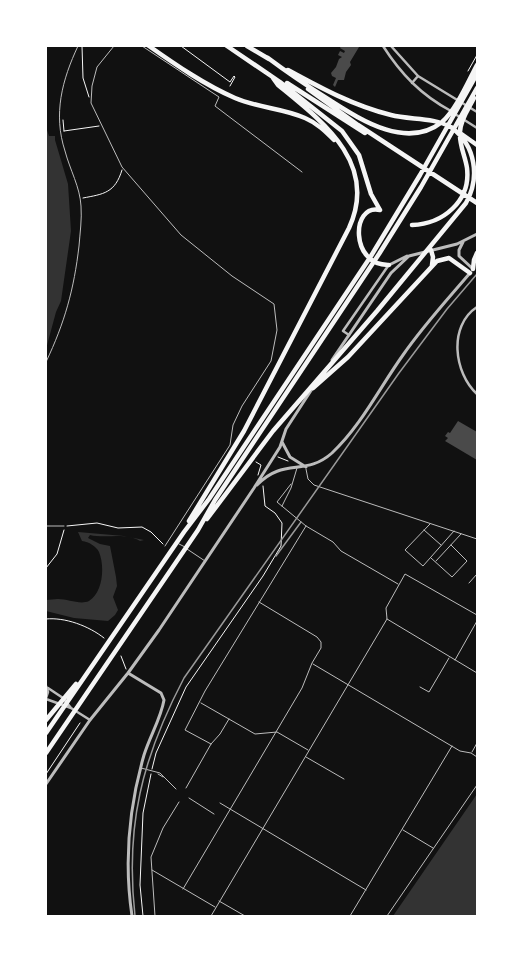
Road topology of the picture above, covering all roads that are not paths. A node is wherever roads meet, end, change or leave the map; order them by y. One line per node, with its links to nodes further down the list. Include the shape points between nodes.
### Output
1 (78, 46): 39 (lane, via 68,68 60,97 60,131 80,199 80,228 73,290 68,310)
2 (114, 46): 61 (lane, via 97,67 91,103 122,167 181,235 232,276 274,304 277,330 271,361 242,406 233,425 230,445)
3 (142, 46): 23 (lane, via 219,97 215,106)
4 (150, 46): 22 (highway, via 229,96 306,119 321,128)
5 (227, 46): 13 (highway)
6 (246, 46): 9 (highway)
7 (383, 46): 15 (street)
8 (391, 46): 12 (street)
9 (268, 58): 14 (highway); 20 (highway, via 347,101 392,116 433,121 451,127)
10 (477, 66): 14 (highway, via 446,118 435,127 419,132 394,131 374,126)
11 (477, 74): 55 (highway, via 371,256)
12 (418, 76): 15 (street); 17 (street)
13 (273, 78): 19 (highway, via 282,80); 22 (highway, via 327,128); 33 (highway, via 327,117 346,135 359,156 371,194 380,210 367,211 362,218 359,229 363,249 373,262)
14 (301, 82): 19 (highway, via 313,94)
15 (412, 83): 18 (street, via 429,98)
16 (477, 89): 27 (highway, via 460,128 460,143 467,173 463,193 454,207 441,218); 52 (highway, via 375,261)
17 (477, 112)
18 (477, 128)
19 (371, 135): 24 (highway)
20 (466, 139): 21 (highway); 41 (highway, via 474,172 471,192 466,203)
21 (477, 145)
22 (344, 149): 55 (highway, via 352,164 357,186 356,206 351,224 251,416)
23 (302, 172)
24 (465, 194): 25 (highway); 26 (highway)
25 (477, 199)
26 (477, 203)
27 (412, 225)
28 (477, 234): 29 (street)
29 (463, 242): 30 (street); 36 (street, via 459,256)
30 (431, 250): 32 (street); 34 (highway)
31 (477, 253): 36 (highway)
32 (409, 256): 33 (street); 38 (street, via 391,274)
33 (389, 265): 38 (street, via 343,331)
34 (432, 265): 36 (highway, via 440,258 449,258); 41 (highway, via 348,357)
35 (477, 265): 36 (street)
36 (471, 271): 44 (street, via 409,346 339,446 320,462)
37 (477, 308): 40 (street, via 463,323 458,339 463,374)
38 (350, 335): 42 (street, via 305,398 286,429)
39 (46, 362)
40 (477, 394)
41 (298, 402): 52 (highway, via 263,442)
42 (282, 442): 44 (street, via 290,457); 46 (street)
43 (296, 467): 44 (street); 45 (lane); 46 (street, via 273,472)
44 (306, 467): 48 (lane, via 308,479 314,485)
45 (291, 484): 47 (lane); 47 (lane, via 277,502)
46 (254, 488): 63 (street)
47 (281, 506): 51 (lane)
48 (431, 523): 53 (lane); 54 (lane)
49 (46, 526): 50 (lane)
50 (64, 526)
51 (306, 526): 69 (lane, via 333,542 341,551); 70 (lane)
52 (198, 530): 95 (highway)
53 (424, 530): 59 (lane); 62 (lane, via 405,550 423,566)
54 (454, 531): 56 (lane); 59 (lane)
55 (184, 532): 77 (highway)
56 (461, 533): 57 (lane); 60 (lane)
57 (477, 538)
58 (177, 542): 63 (lane)
59 (442, 545): 62 (lane)
60 (451, 545): 64 (lane); 64 (lane, via 468,561 452,577)
61 (165, 546)
62 (431, 557): 64 (lane)
63 (205, 562): 78 (street)
64 (436, 562)
65 (477, 574): 66 (lane)
66 (475, 577): 67 (lane); 68 (lane)
67 (477, 578)
68 (469, 583)
69 (399, 584): 71 (lane, via 405,574); 72 (lane, via 386,608)
70 (259, 602): 76 (lane, via 319,640 321,648); 84 (lane, via 205,691)
71 (477, 615)
72 (387, 619): 74 (lane); 80 (lane)
73 (477, 621): 75 (lane)
74 (449, 657): 75 (lane); 82 (lane, via 429,692)
75 (455, 660): 79 (lane)
76 (312, 663): 80 (lane); 89 (lane, via 302,688)
77 (88, 671): 87 (highway); 90 (highway)
78 (128, 673): 88 (street); 99 (street, via 159,692 164,698)
79 (477, 674)
80 (348, 685): 93 (lane); 94 (lane)
81 (47, 687): 83 (street); 85 (street, via 63,698)
82 (420, 687)
83 (46, 698): 85 (street)
84 (201, 702): 86 (lane); 92 (lane, via 186,730)
85 (71, 708): 88 (street)
86 (229, 719): 89 (lane, via 255,734); 92 (lane)
87 (46, 720)
88 (90, 720): 101 (street)
89 (277, 732): 94 (lane); 108 (lane)
90 (46, 733)
91 (477, 743): 96 (lane)
92 (211, 744): 103 (lane)
93 (452, 746): 96 (lane); 111 (lane)
94 (309, 751): 97 (lane)
95 (46, 753)
96 (471, 753): 98 (lane)
97 (306, 756): 100 (lane); 110 (lane)
98 (477, 757)
99 (141, 768): 104 (lane, via 160,773); 118 (street, via 129,838 128,875)
100 (344, 779)
101 (46, 784)
102 (477, 785): 112 (lane)
103 (186, 788)
104 (176, 789)
105 (189, 798): 109 (lane)
106 (179, 802): 113 (lane, via 156,841 151,857)
107 (220, 803): 108 (lane)
108 (230, 810): 110 (lane); 114 (lane)
109 (214, 814)
110 (263, 829): 115 (lane); 116 (lane)
111 (402, 830): 112 (lane); 115 (lane)
112 (433, 849): 123 (lane)
113 (151, 870): 114 (lane); 119 (lane)
114 (183, 889): 117 (lane)
115 (366, 890): 122 (lane)
116 (219, 901): 117 (lane); 121 (lane)
117 (216, 908): 120 (lane)
118 (132, 916)
119 (155, 916)
120 (210, 916)
121 (245, 916)
122 (350, 916)
123 (387, 916)

